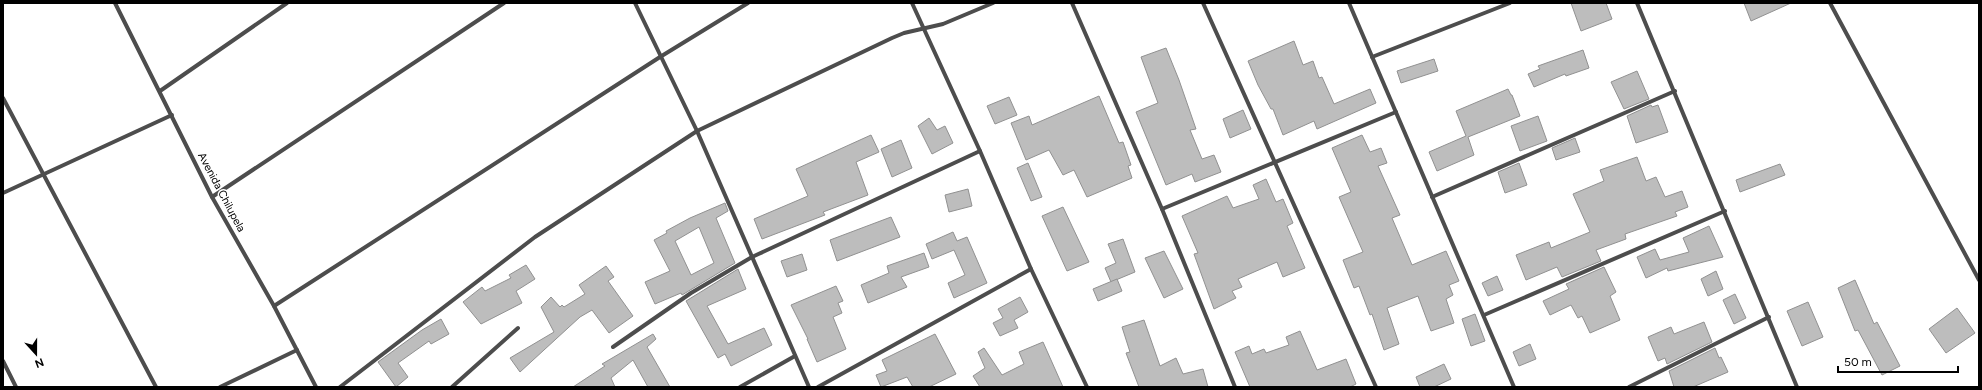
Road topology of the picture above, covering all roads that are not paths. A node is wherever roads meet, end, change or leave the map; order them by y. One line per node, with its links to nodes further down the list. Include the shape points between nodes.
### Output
1 (115, 3): 17 (street, Avenida Chilupela)
2 (287, 3): 17 (street)
3 (504, 3): 28 (street)
4 (634, 3): 15 (street)
5 (748, 3): 15 (street)
6 (912, 3): 14 (street)
7 (993, 3): 14 (street, via 943,24)
8 (1072, 3): 29 (street)
9 (1203, 3): 24 (street)
10 (1349, 3): 16 (street)
11 (1510, 3): 16 (street)
12 (1637, 3): 18 (street)
13 (1830, 3): 33 (street)
14 (924, 28): 22 (street, via 892,38); 23 (street)
15 (660, 57): 22 (street); 34 (street)
16 (1372, 57): 20 (street)
17 (160, 91): 21 (street, Avenida Chilupela)
18 (1675, 91): 27 (street); 30 (street)
19 (3, 98): 25 (street)
20 (1396, 112): 24 (street); 27 (street)
21 (172, 115): 25 (street); 28 (street, Avenida Chilupela)
22 (697, 131): 31 (street); 46 (street, via 535,237)
23 (980, 151): 31 (street); 32 (street)
24 (1275, 161): 29 (street); 53 (street)
25 (44, 174): 26 (street); 43 (street)
26 (3, 193)
27 (1432, 196): 35 (street)
28 (212, 197): 34 (street, Avenida Chilupela)
29 (1162, 209): 52 (street)
30 (1725, 211): 35 (street); 36 (street)
31 (752, 257): 38 (street, via 690,293); 40 (street)
32 (1031, 269): 50 (street); 51 (street)
33 (1979, 280)
34 (274, 306): 39 (street, Avenida Chilupela)
35 (1484, 315): 54 (street)
36 (1770, 317): 55 (street); 56 (street)
37 (518, 328): 47 (street)
38 (613, 347)
39 (297, 350): 44 (street); 45 (street, Avenida Chilupela)
40 (795, 356): 48 (street); 49 (street)
41 (3, 361): 42 (street)
42 (16, 387)
43 (156, 387)
44 (220, 387)
45 (316, 387)
46 (340, 387)
47 (452, 387)
48 (740, 387)
49 (809, 387)
50 (818, 387)
51 (1087, 387)
52 (1235, 387)
53 (1376, 387)
54 (1514, 387)
55 (1629, 387)
56 (1798, 387)

